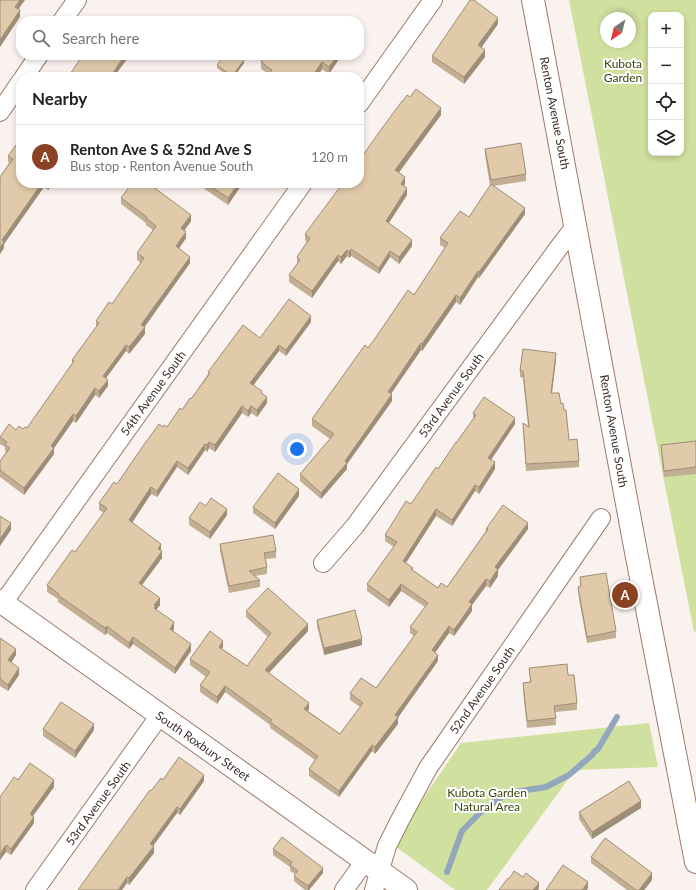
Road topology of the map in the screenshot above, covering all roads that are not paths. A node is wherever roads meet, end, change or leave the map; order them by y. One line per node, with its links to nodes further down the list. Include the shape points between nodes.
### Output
1 (77, 0): 4 (street)
2 (433, 0): 8 (street)
3 (533, 0): 11 (main road, Renton Avenue South)
4 (66, 16)
5 (36, 60): 6 (street)
6 (27, 72)
7 (16, 88): 9 (street)
8 (364, 97)
9 (0, 112)
10 (299, 188): 14 (street, 54th Avenue South)
11 (576, 225): 13 (street, 53rd Avenue South, via 355,526); 16 (main road, Renton Avenue South)
12 (601, 518): 17 (street, 52nd Avenue South, via 428,768)
13 (323, 563)
14 (1, 602): 15 (main road, South Roxbury Street)
15 (160, 716): 17 (main road, South Roxbury Street); 18 (street, 53rd Avenue South)
16 (696, 862)
17 (373, 874): 19 (street, 52nd Avenue South); 20 (main road, South Roxbury Street)
18 (36, 890)
19 (344, 890)
20 (406, 890)

